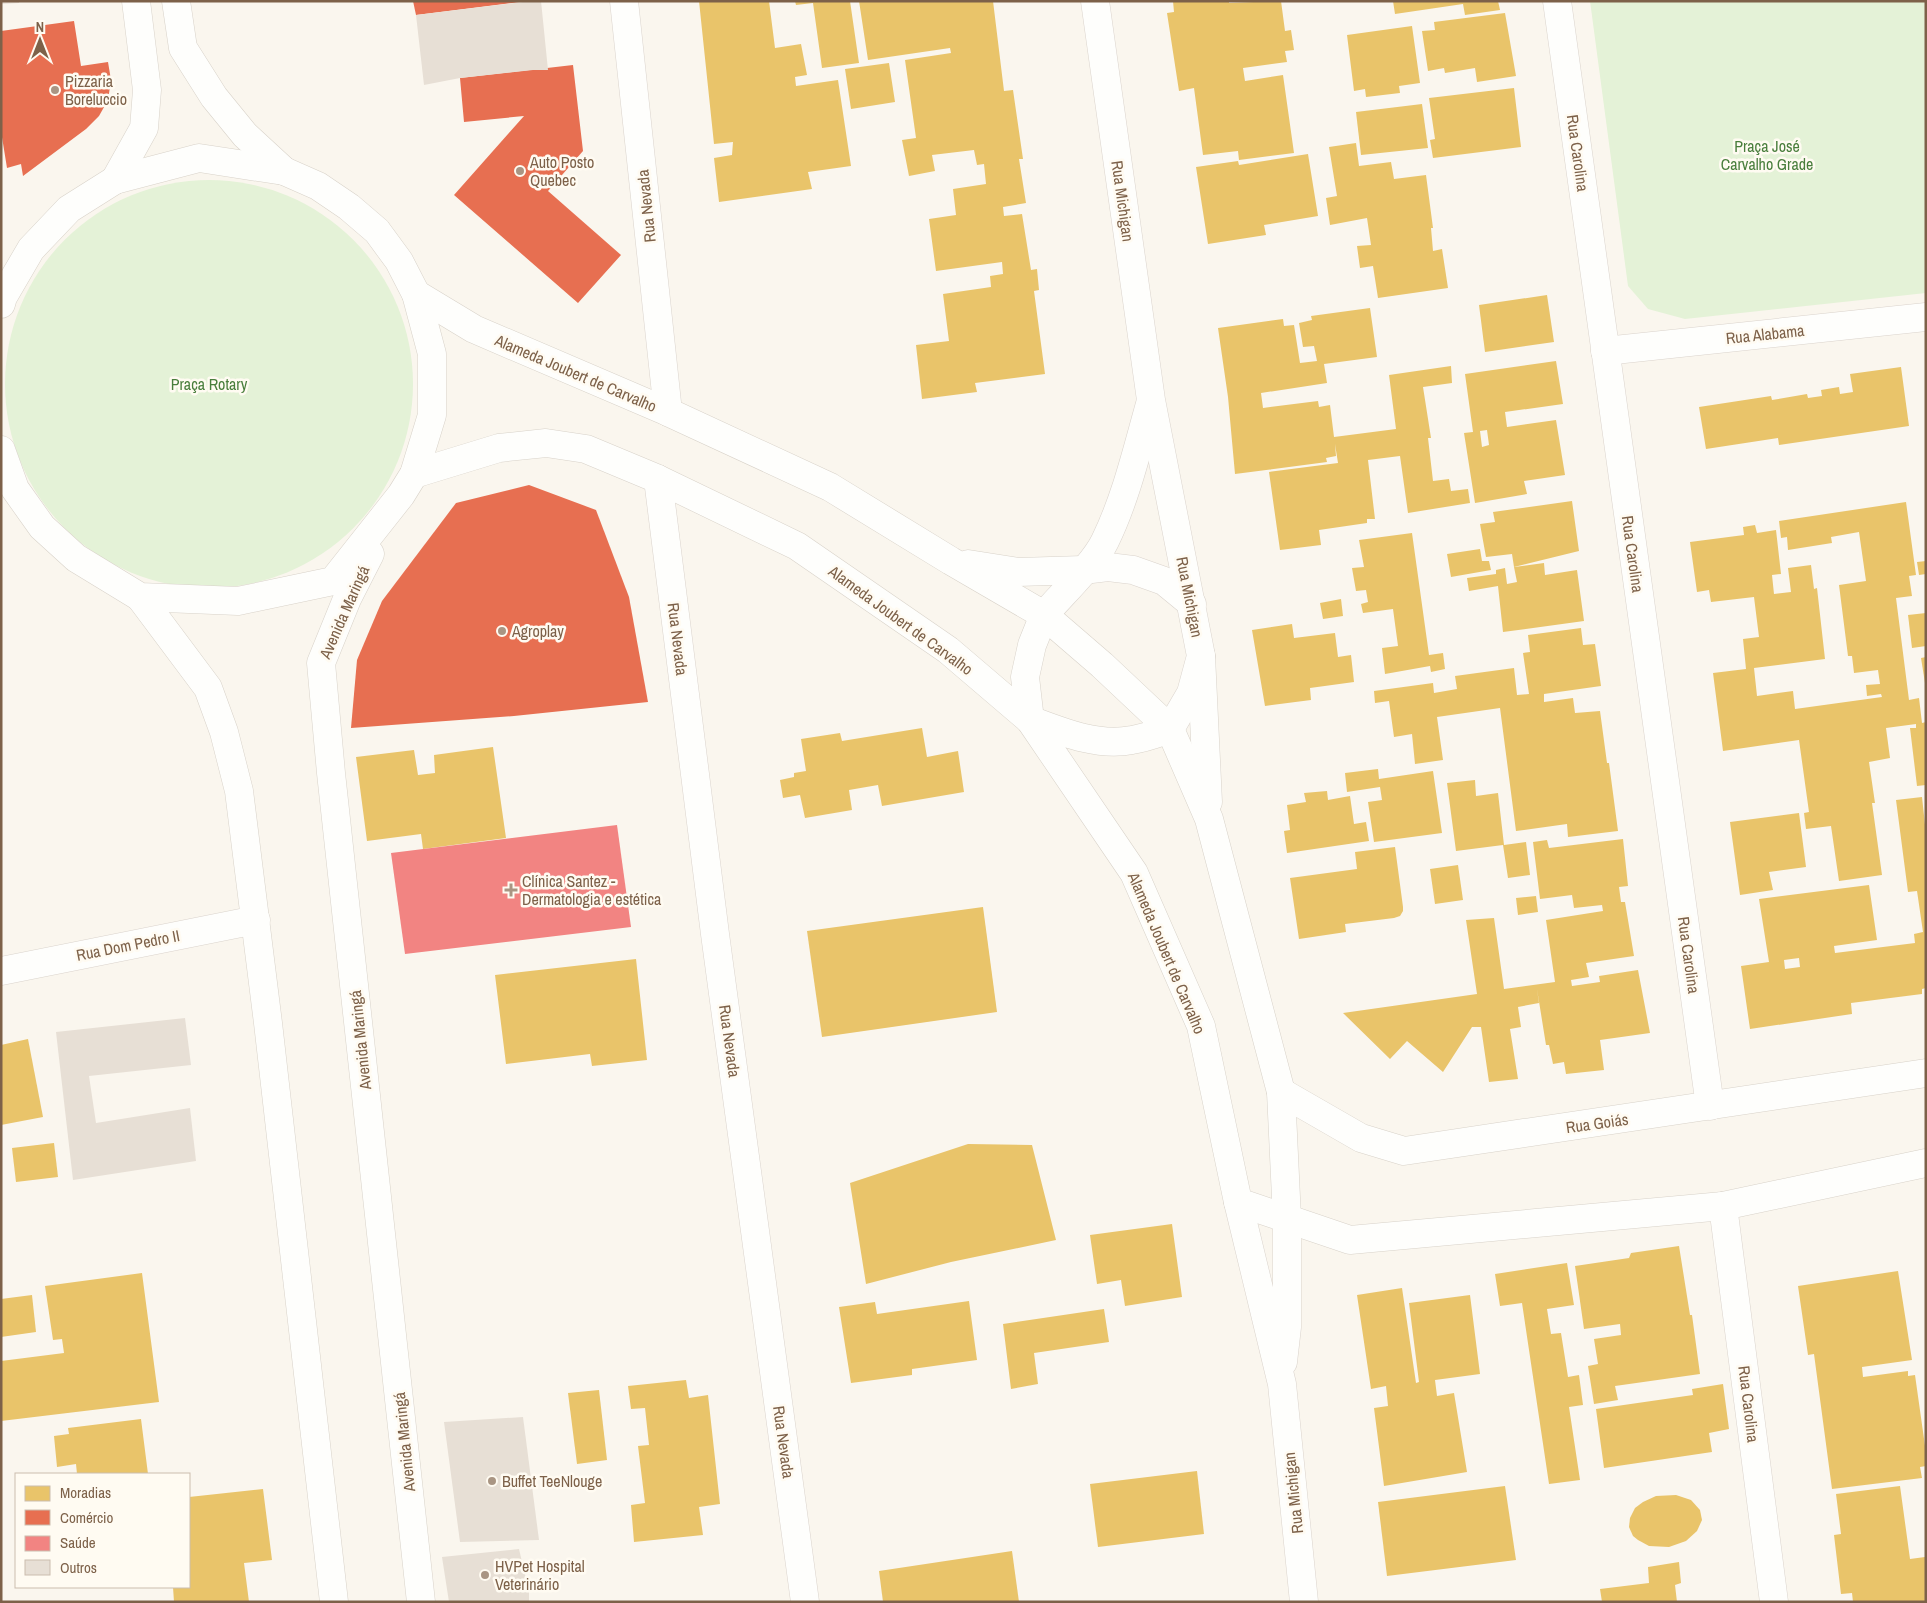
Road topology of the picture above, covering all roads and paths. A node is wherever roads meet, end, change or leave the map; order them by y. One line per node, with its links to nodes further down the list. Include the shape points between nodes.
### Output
1 (136, 1): 7 (main road, via 147,90 144,128)
2 (176, 1): 6 (main road, via 183,48 214,98 245,135)
3 (624, 1): 13 (main road, Rua Nevada)
4 (1095, 1): 12 (main road, Rua Michigan)
5 (1557, 1): 11 (main road, Rua Carolina)
6 (284, 171): 7 (main road, via 199,158); 8 (main road, via 318,186 377,231 399,261)
7 (115, 180): 9 (main road, via 69,209 30,249)
8 (416, 294): 13 (main road, Alameda Joubert de Carvalho, via 474,330); 16 (main road, via 432,354 432,415)
9 (1, 304)
10 (1926, 317): 11 (main road, Rua Alabama)
11 (1605, 351): 31 (main road, Rua Carolina)
12 (1151, 400): 19 (main road, Rua Michigan, via 1126,487 1104,543); 21 (main road, Rua Michigan)
13 (668, 412): 18 (main road, Alameda Joubert de Carvalho, via 830,487)
14 (1, 450): 17 (main road)
15 (658, 479): 16 (main road, Alameda Joubert de Carvalho, via 586,449 546,443 499,448); 24 (main road, Alameda Joubert de Carvalho, via 797,546 948,650); 39 (main road, Rua Nevada)
16 (407, 484): 20 (main road, via 333,582 238,602); 38 (main road, Avenida Maringá, via 347,599 321,663)
17 (8, 490): 20 (main road, via 76,558)
18 (951, 561): 19 (main road, via 1018,572); 22 (main road, Alameda Joubert de Carvalho)
19 (1083, 570): 21 (main road, via 1108,567 1133,570 1164,581); 22 (main road, Rua Michigan)
20 (140, 597): 27 (main road, via 208,688 221,723 239,791)
21 (1192, 604): 23 (main road, Rua Michigan)
22 (1044, 615): 24 (main road, Rua Michigan, via 1032,645 1025,677); 25 (main road, Alameda Joubert de Carvalho)
23 (1201, 656): 25 (main road, Rua Michigan, via 1191,693); 26 (main road)
24 (1030, 720): 25 (main road, via 1104,742 1132,740); 33 (main road, Alameda Joubert de Carvalho, via 1134,874 1201,1026)
25 (1170, 729): 26 (main road, Alameda Joubert de Carvalho)
26 (1209, 819): 30 (main road, Alameda Joubert de Carvalho)
27 (256, 920): 28 (main road, Rua Dom Pedro II); 37 (main road)
28 (1, 971)
29 (1926, 1073): 31 (main road, Rua Goiás)
30 (1281, 1092): 31 (main road, Rua Goiás, via 1361,1138 1404,1151); 35 (main road, Alameda Joubert de Carvalho)
31 (1710, 1106)
32 (1926, 1163): 34 (main road)
33 (1238, 1202): 35 (main road); 36 (main road, Rua Michigan)
34 (1723, 1206): 35 (main road, via 1350,1240); 41 (main road, Rua Carolina)
35 (1287, 1219): 36 (main road, Rua Michigan, via 1287,1327)
36 (1282, 1384): 40 (main road, Rua Michigan)
37 (334, 1602)
38 (421, 1602)
39 (805, 1602)
40 (1304, 1602)
41 (1774, 1602)

